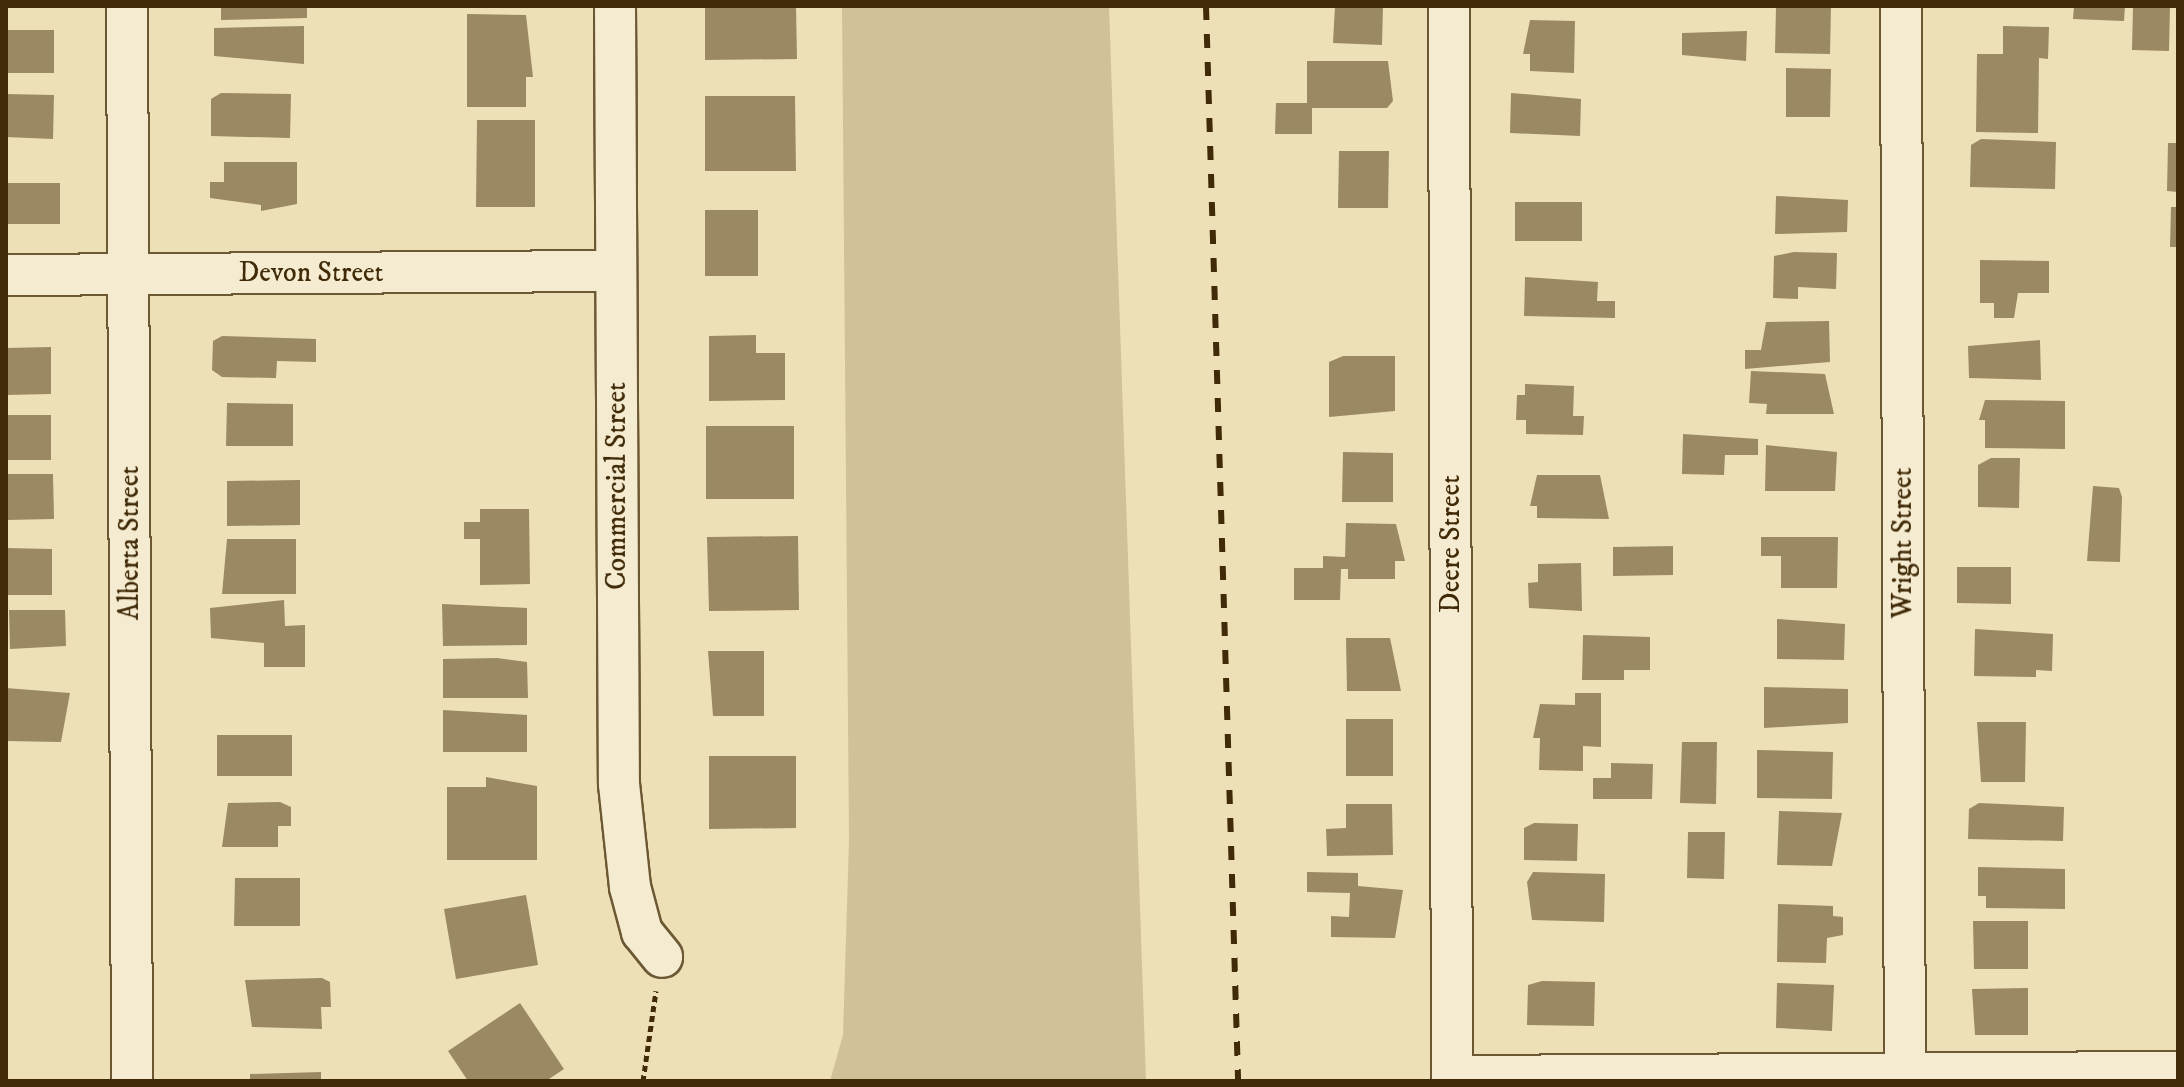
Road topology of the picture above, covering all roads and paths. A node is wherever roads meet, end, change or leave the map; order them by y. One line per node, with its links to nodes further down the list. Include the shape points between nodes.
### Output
1 (127, 6): 7 (street, Alberta Street)
2 (615, 6): 5 (street, Commercial Street)
3 (1449, 6): 11 (street, Deere Street)
4 (1901, 6): 10 (street, Wright Street)
5 (616, 271): 7 (street, Devon Street); 8 (street, Commercial Street, via 622,837 642,932)
6 (6, 275): 7 (street, Devon Street)
7 (130, 275): 12 (street, Alberta Street)
8 (662, 957): 13 (path)
9 (2178, 1072): 10 (street)
10 (1905, 1077): 11 (street)
11 (1452, 1079)
12 (132, 1081)
13 (643, 1081)

